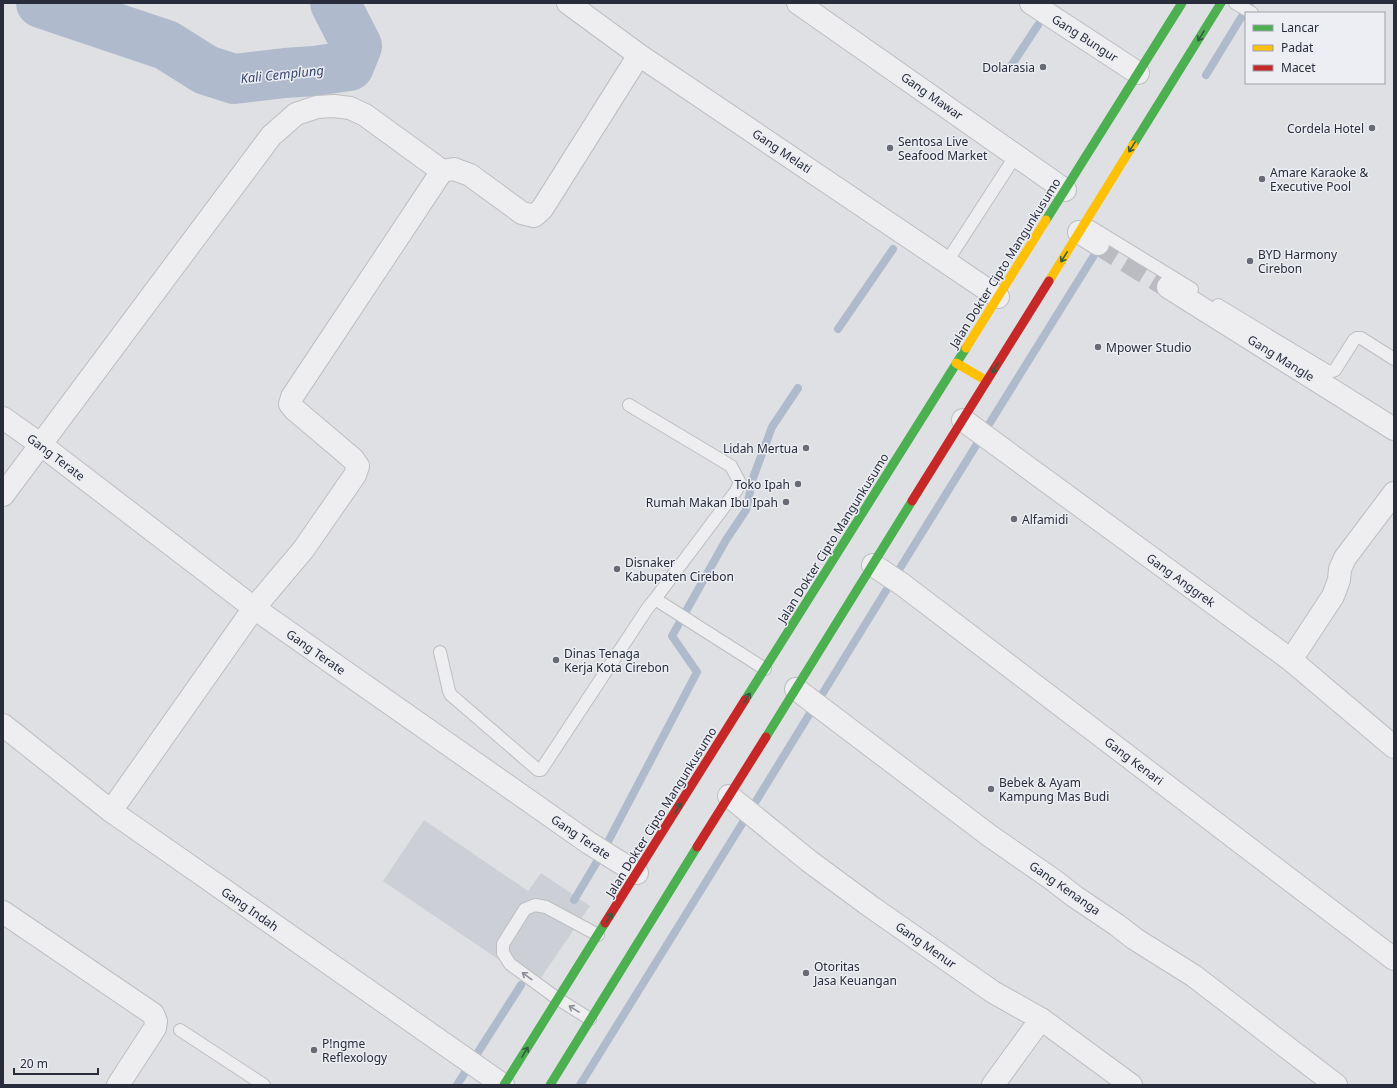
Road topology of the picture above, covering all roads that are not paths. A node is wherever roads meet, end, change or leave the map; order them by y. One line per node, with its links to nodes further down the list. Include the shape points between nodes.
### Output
1 (568, 3): 8 (street, Gang Melati)
2 (798, 3): 10 (street, Gang Mawar)
3 (1031, 3): 9 (street, Gang Bungur)
4 (1182, 3): 9 (main road, Jalan Dokter Cipto Mangunkusumo)
5 (1221, 3): 13 (main road, one-way to 13)
6 (1238, 5): 7 (lane)
7 (1250, 12)
8 (639, 55): 11 (street, via 542,209 534,216 522,213 470,175 454,169); 15 (street, Gang Melati)
9 (1138, 73): 12 (main road, Jalan Dokter Cipto Mangunkusumo)
10 (1016, 155): 12 (street, Gang Mawar); 15 (lane)
11 (442, 171): 27 (street, via 365,115 350,108 317,107 296,114 272,136); 32 (street, via 292,398 290,404 294,409 358,466 355,475 303,550)
12 (1065, 190): 18 (main road, Jalan Dokter Cipto Mangunkusumo)
13 (1082, 228): 14 (street); 17 (lane); 22 (main road, one-way to 22)
14 (1098, 244)
15 (946, 263): 18 (street, Gang Melati)
16 (1168, 287): 26 (street, Gang Mangle)
17 (1192, 289)
18 (998, 297): 21 (main road, Jalan Dokter Cipto Mangunkusumo)
19 (1218, 305): 20 (lane, via 1329,372 1334,370 1357,338)
20 (1394, 359)
21 (956, 363): 22 (main road); 35 (main road, Jalan Dokter Cipto Mangunkusumo)
22 (987, 381): 25 (main road)
23 (629, 405): 31 (lane, via 731,466 740,483)
24 (3, 418): 27 (street, Gang Terate)
25 (963, 420): 30 (main road); 34 (street, Gang Anggrek)
26 (1394, 429)
27 (40, 444): 29 (street); 32 (street, Gang Terate)
28 (1394, 494): 34 (street, via 1345,558 1333,596)
29 (3, 495)
30 (873, 565): 36 (main road); 44 (street, Gang Kenari, via 903,585)
31 (655, 599): 33 (lane, via 541,770 451,695); 35 (lane)
32 (254, 608): 40 (street); 41 (street, Gang Terate, via 594,846)
33 (440, 652)
34 (1291, 660): 38 (street, Gang Anggrek)
35 (765, 669): 41 (main road, Jalan Dokter Cipto Mangunkusumo, one-way to 35)
36 (796, 688): 39 (main road); 55 (street, Gang Kenanga, via 990,836 1135,939 1194,976)
37 (3, 725): 40 (street, Gang Indah)
38 (1394, 748)
39 (729, 796): 46 (main road); 47 (street, Gang Menur, via 809,861 870,906 993,992)
40 (111, 811): 49 (street, Gang Indah)
41 (637, 873): 43 (main road, Jalan Dokter Cipto Mangunkusumo, one-way to 41)
42 (3, 912): 50 (street, via 153,1014 155,1028)
43 (598, 935): 45 (main road, Jalan Dokter Cipto Mangunkusumo); 45 (lane, one-way to 43, via 510,964 503,953 503,944 526,910 535,905 546,907)
44 (1394, 960)
45 (558, 999): 46 (lane, one-way to 45); 49 (main road, Jalan Dokter Cipto Mangunkusumo, one-way to 45)
46 (590, 1019): 52 (main road)
47 (1041, 1019): 53 (street); 54 (street, Gang Menur)
48 (180, 1030): 51 (lane)
49 (498, 1081)
50 (118, 1085)
51 (264, 1085)
52 (550, 1085)
53 (993, 1085)
54 (1131, 1085)
55 (1336, 1085)

